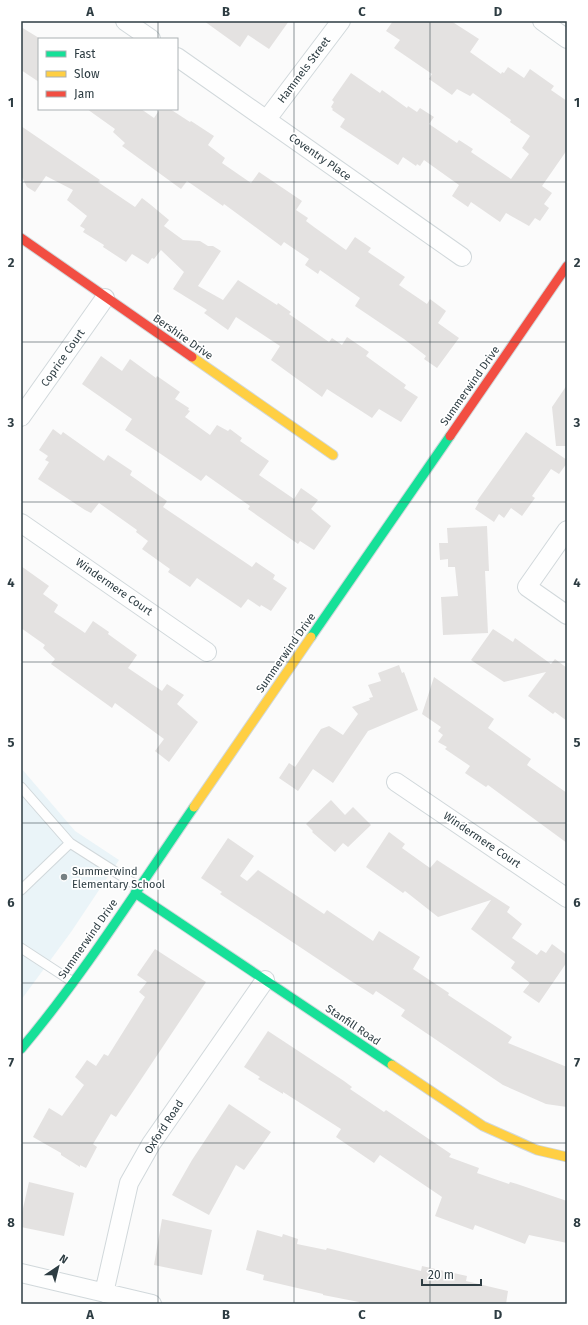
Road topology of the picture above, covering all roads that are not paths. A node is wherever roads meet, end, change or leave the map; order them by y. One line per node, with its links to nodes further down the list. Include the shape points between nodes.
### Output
1 (125, 21): 4 (street)
2 (341, 21): 7 (street, Hammels Street)
3 (542, 21): 5 (street)
4 (150, 38)
5 (567, 39)
6 (178, 58): 7 (street, Coventry Place)
7 (267, 119): 9 (street, Coventry Place)
8 (21, 238): 11 (street, Bershire Drive)
9 (462, 257)
10 (567, 266): 22 (street, Summerwind Drive)
11 (105, 298): 12 (street, Coprice Court); 13 (street, Bershire Drive)
12 (21, 417)
13 (333, 455)
14 (21, 523): 17 (street, Windermere Court)
15 (567, 530): 16 (street, via 527,587)
16 (567, 615)
17 (207, 652)
18 (396, 782): 23 (street, Windermere Court)
19 (21, 787): 20 (lane)
20 (70, 843): 21 (lane); 22 (lane)
21 (21, 890)
22 (137, 890): 25 (street, Stanfill Road); 26 (street, Summerwind Drive)
23 (567, 898)
24 (21, 948): 26 (lane)
25 (265, 980): 28 (street, Stanfill Road, via 483,1126 537,1150); 30 (street, Oxford Road, via 151,1144 129,1184)
26 (73, 982): 27 (street, Summerwind Drive)
27 (21, 1049)
28 (567, 1157)
29 (21, 1273): 30 (street)
30 (104, 1293): 31 (street)
31 (152, 1304)

